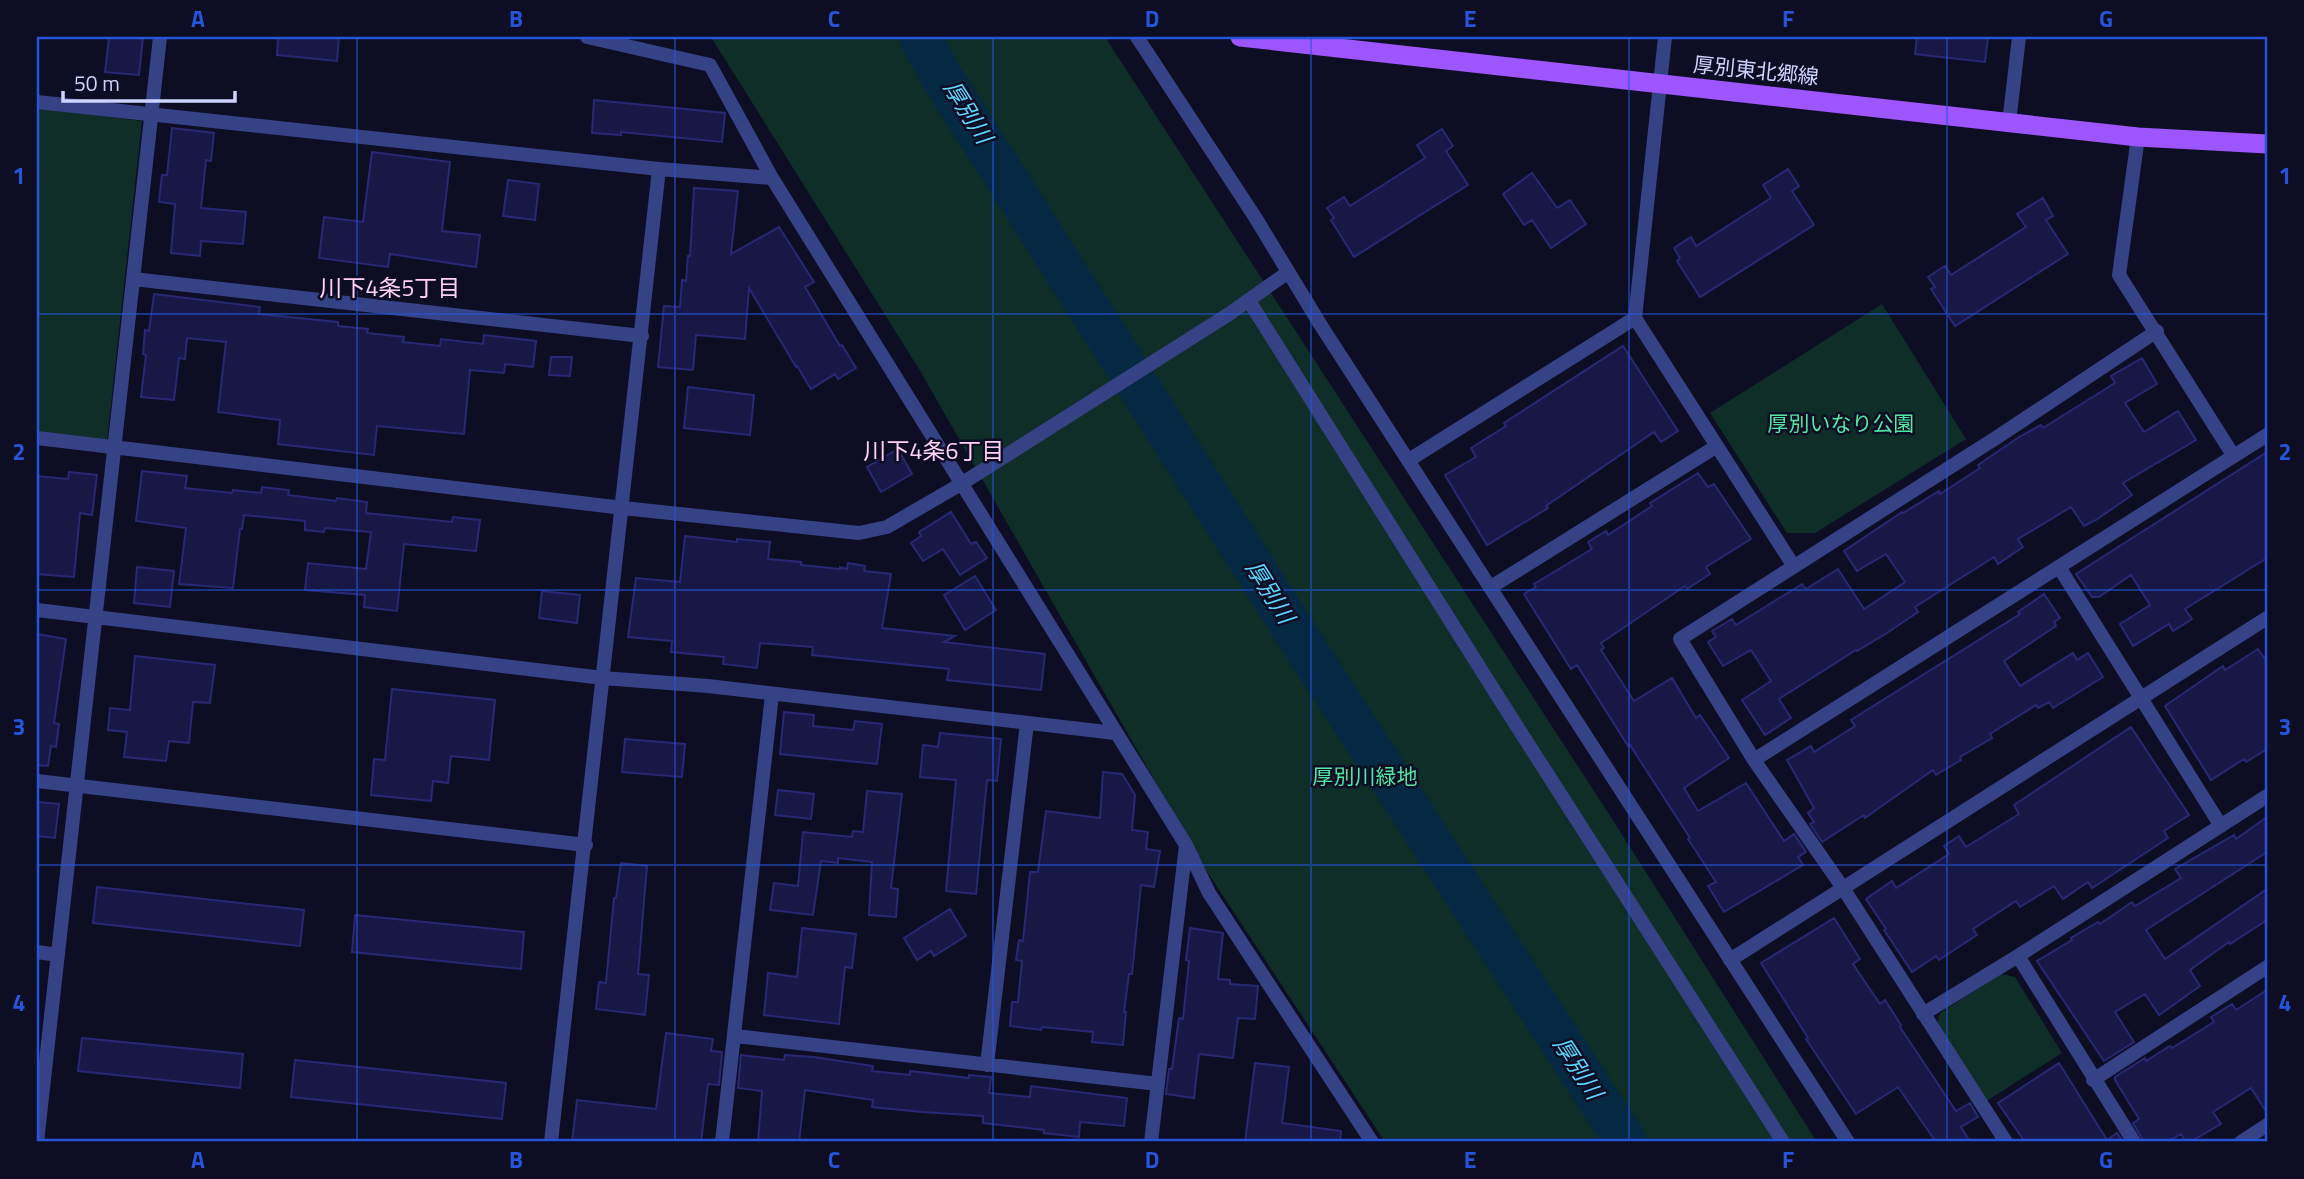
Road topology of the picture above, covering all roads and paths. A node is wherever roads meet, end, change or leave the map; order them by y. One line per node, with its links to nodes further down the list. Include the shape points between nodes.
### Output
1 (160, 37): 9 (street)
2 (587, 37): 14 (street, via 710,65)
3 (1137, 37): 15 (street)
4 (1240, 37): 7 (main road, 厚別東北郷線)
5 (1665, 37): 7 (street)
6 (2019, 37): 10 (street)
7 (1660, 84): 10 (main road, 厚別東北郷線); 18 (street)
8 (37, 102): 9 (street)
9 (151, 115): 13 (street); 16 (street)
10 (2009, 123): 11 (main road, 厚別東北郷線)
11 (2138, 137): 12 (main road, 厚別東北郷線); 19 (street, via 2119,275)
12 (2267, 144)
13 (659, 169): 14 (street); 20 (street)
14 (772, 178): 27 (street)
15 (1287, 273): 17 (street); 26 (street)
16 (133, 279): 20 (street); 24 (street)
17 (1249, 301): 27 (street); 64 (street)
18 (1635, 318): 23 (street); 26 (street)
19 (2157, 331): 25 (street); 29 (street)
20 (642, 336): 28 (street)
21 (2267, 435): 25 (street)
22 (37, 439): 24 (street)
23 (1717, 446): 29 (street); 31 (street)
24 (114, 447): 28 (street); 33 (street)
25 (2233, 455): 30 (street)
26 (1409, 460): 31 (street)
27 (961, 484): 28 (street, via 887,527 859,533); 39 (street)
28 (623, 508): 35 (street)
29 (1793, 565): 40 (street, via 1680,639)
30 (2059, 567): 37 (street); 40 (street)
31 (1491, 587): 51 (street)
32 (37, 610): 33 (street)
33 (96, 617): 35 (street); 42 (street)
34 (2267, 618): 37 (street)
35 (603, 678): 36 (street); 45 (street)
36 (772, 695): 38 (street); 54 (street)
37 (2141, 698): 44 (street); 47 (street)
38 (1027, 723): 39 (street); 55 (street)
39 (1115, 733): 46 (street)
40 (1754, 760): 47 (street)
41 (37, 781): 42 (street)
42 (77, 786): 45 (street); 49 (street)
43 (2267, 796): 44 (street)
44 (2221, 826): 50 (street)
45 (586, 845): 60 (street)
46 (1186, 845): 57 (street); 63 (street, via 1209,893)
47 (1843, 888): 51 (street); 53 (street)
48 (37, 953): 49 (street)
49 (58, 955): 59 (street)
50 (2018, 956): 53 (street); 56 (street)
51 (1730, 960): 65 (street)
52 (2267, 967): 56 (street)
53 (1923, 1014): 66 (street)
54 (736, 1035): 55 (street); 61 (street)
55 (988, 1065): 57 (street)
56 (2093, 1080): 67 (street)
57 (1158, 1084): 62 (street)
58 (2267, 1125): 68 (street)
59 (37, 1142)
60 (551, 1142)
61 (723, 1142)
62 (1151, 1142)
63 (1372, 1142)
64 (1783, 1142)
65 (1848, 1142)
66 (2007, 1142)
67 (2134, 1142)
68 (2241, 1142)

